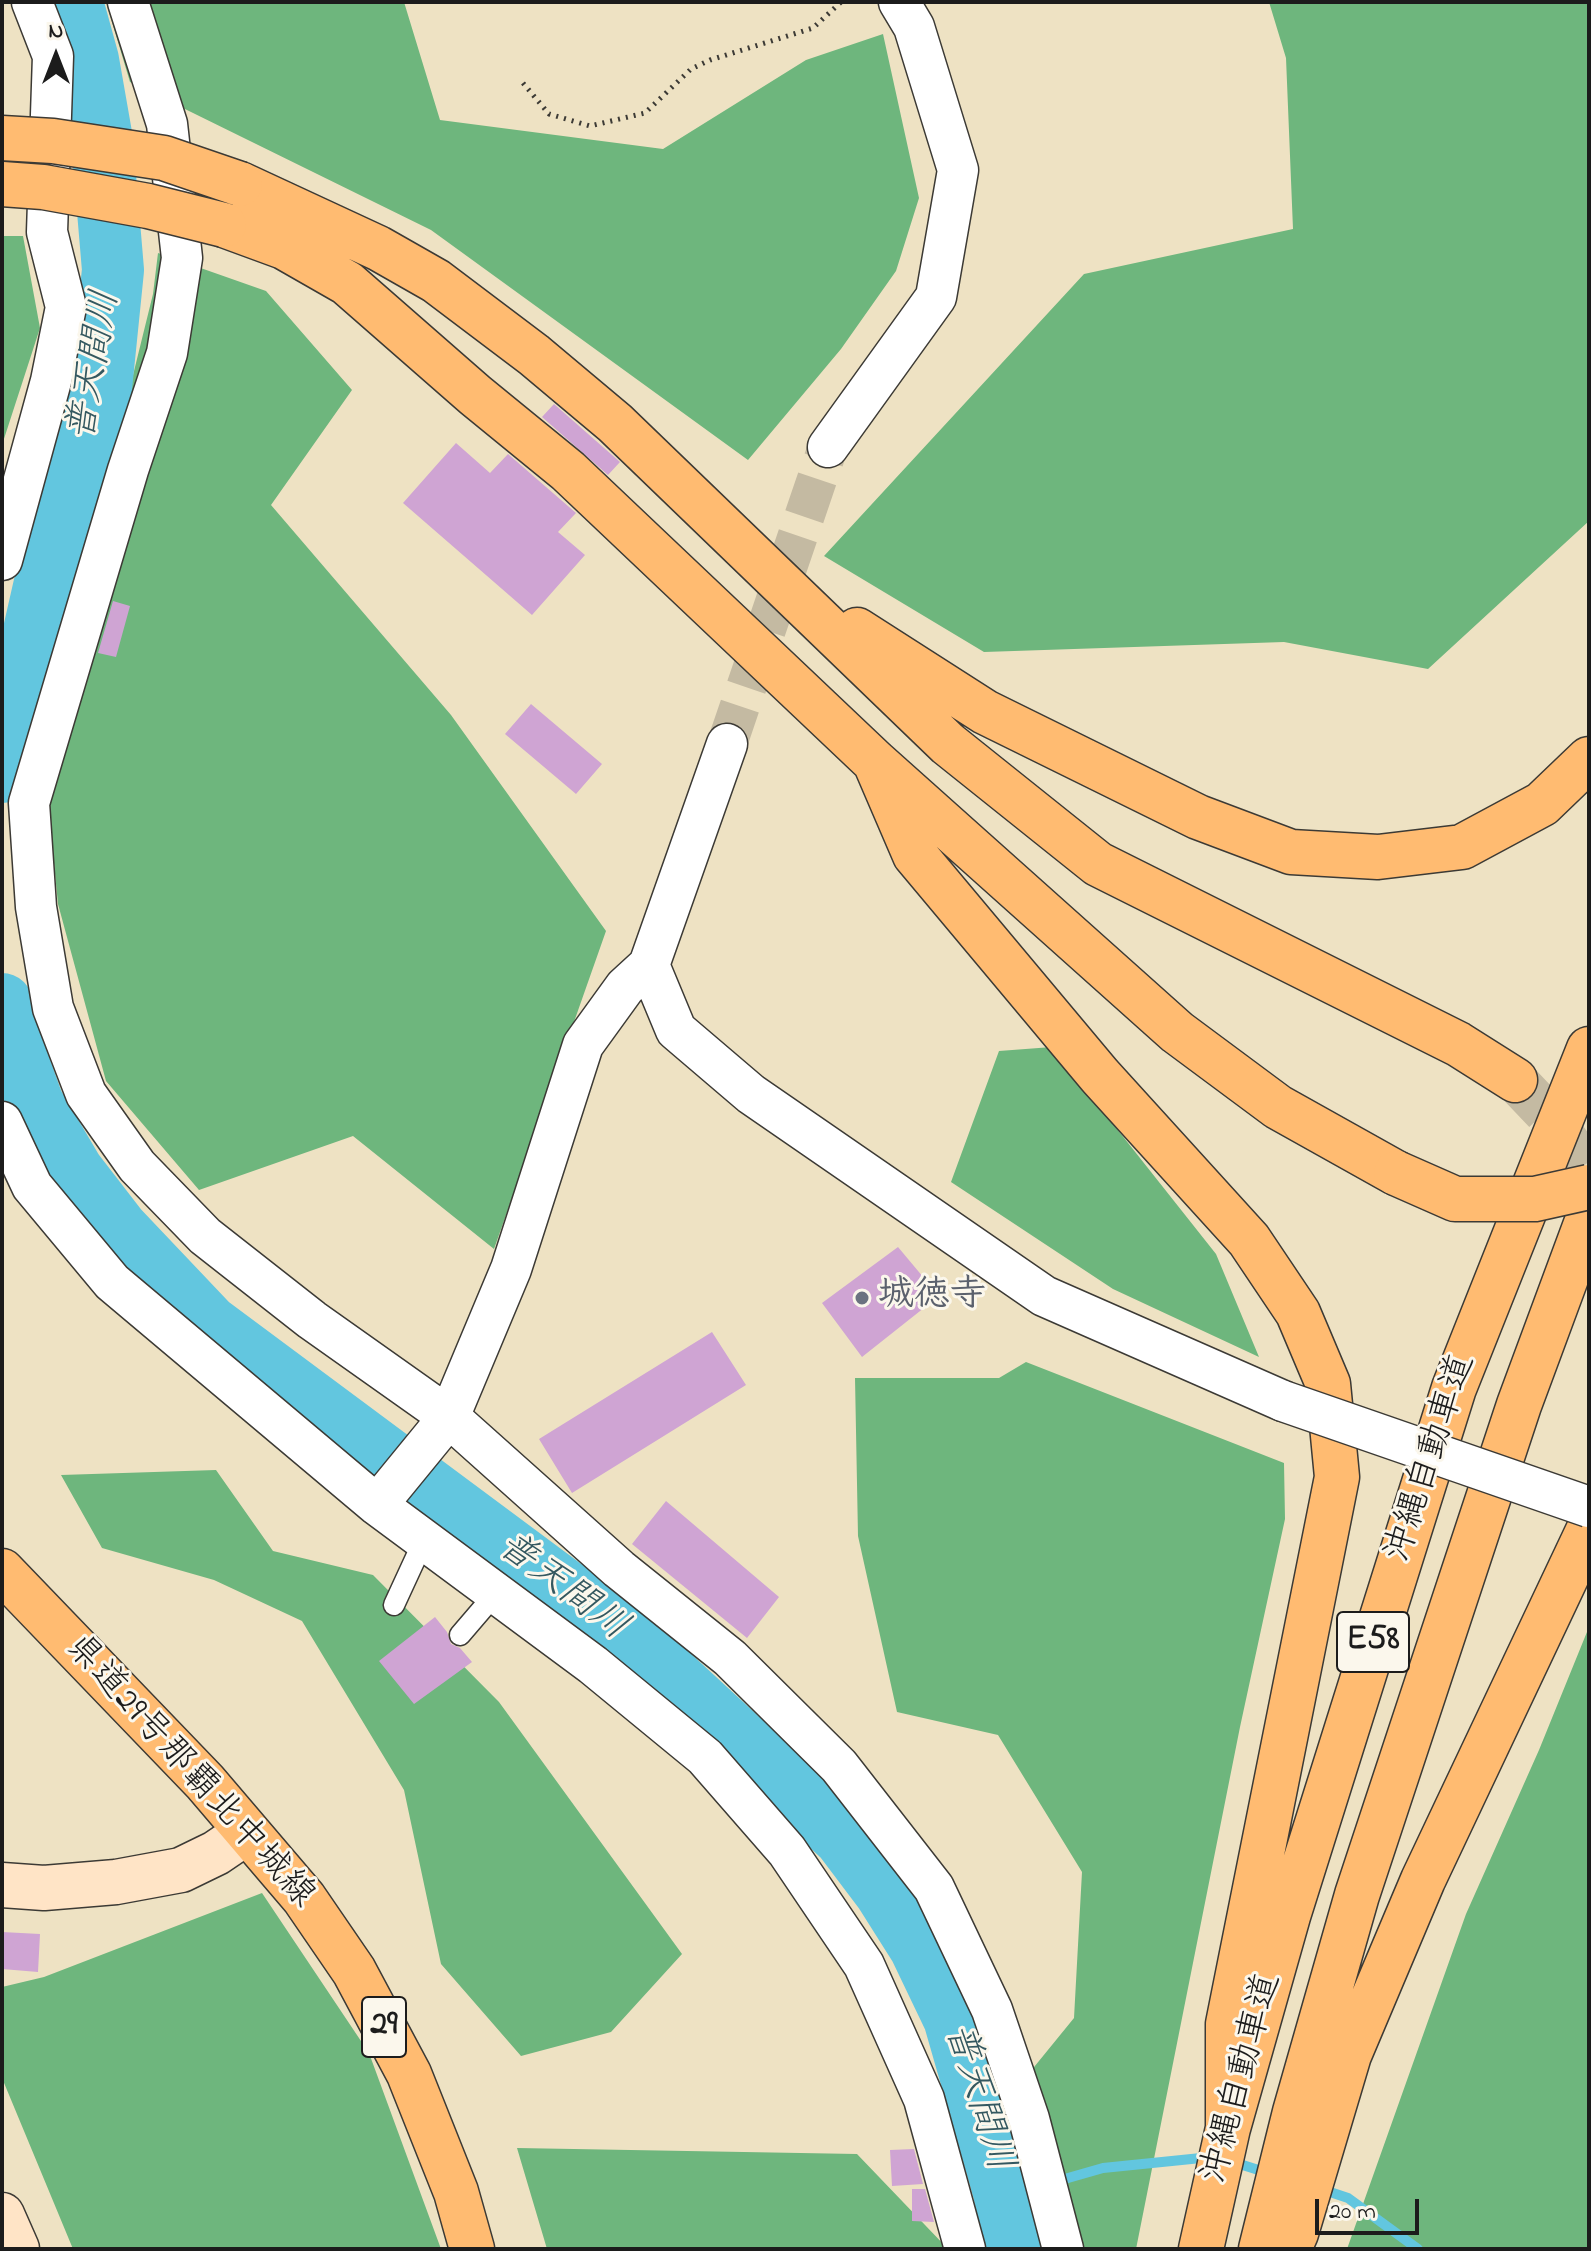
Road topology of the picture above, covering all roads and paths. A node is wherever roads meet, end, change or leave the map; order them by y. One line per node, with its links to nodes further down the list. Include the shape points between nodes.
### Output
1 (32, 2): 9 (street, via 53,56 47,232 66,307)
2 (128, 2): 20 (street, via 167,124 182,258 167,353 29,803 36,907 53,1008 86,1094 137,1166 205,1236)
3 (841, 2): 5 (path, via 813,28 691,69 645,113 590,126 549,114)
4 (899, 2): 8 (street, via 914,27 958,170 936,297)
5 (523, 83)
6 (2, 138): 10 (main road, bridge, via 164,158 240,184 378,248 436,281 534,355 615,423)
7 (2, 184): 13 (main road, bridge, via 43,187 224,225 284,247 347,283 568,471)
8 (828, 447)
9 (2, 560)
10 (774, 577): 12 (main road, via 985,712 1198,817 1291,852 1378,857 1462,847 1542,804); 16 (main road, via 948,744 1098,864 1458,1044)
11 (727, 744): 14 (street)
12 (1589, 759)
13 (875, 762): 18 (main road, bridge, via 1177,1032 1278,1107 1396,1173 1455,1199 1535,1199); 31 (main road, via 915,855 1100,1076 1249,1240 1298,1313 1328,1384 1337,1477 1228,2024)
14 (649, 965): 20 (street, via 625,987 583,1045 511,1269); 22 (street, bridge, via 676,1030 751,1094 1044,1296 1283,1401)
15 (1589, 1049): 31 (main road, 沖縄自動車道 / E58, via 1454,1388 1288,1916)
16 (1515, 1080)
17 (2, 1122): 21 (street, via 32,1186 112,1282)
18 (1589, 1187)
19 (1589, 1216): 38 (main road, 沖縄自動車道 / E58, via 1519,1405 1357,1895)
20 (448, 1418): 21 (street); 36 (street, via 619,1569 730,1658 839,1766 934,1888 992,2010 1029,2119)
21 (378, 1504): 24 (street)
22 (1589, 1507)
23 (1589, 1529): 39 (main road, via 1423,1880 1349,2055)
24 (424, 1540): 26 (street); 27 (lane)
25 (2, 1571): 29 (main road, 県道29号那覇北中城線 / 29)
26 (496, 1593): 28 (lane); 35 (street, via 705,1757 787,1851 864,1965 924,2099)
27 (394, 1605)
28 (460, 1635)
29 (247, 1832): 30 (main road, via 181,1870 116,1882 44,1888); 34 (main road, 県道29号那覇北中城線 / 29, via 304,1898 354,1971 433,2130)
30 (2, 1885)
31 (1228, 2128): 37 (main road, 沖縄自動車道 / E58)
32 (2, 2215): 33 (main road)
33 (17, 2249)
34 (472, 2249)
35 (965, 2249)
36 (1063, 2249)
37 (1201, 2249)
38 (1261, 2249)
39 (1289, 2249)

